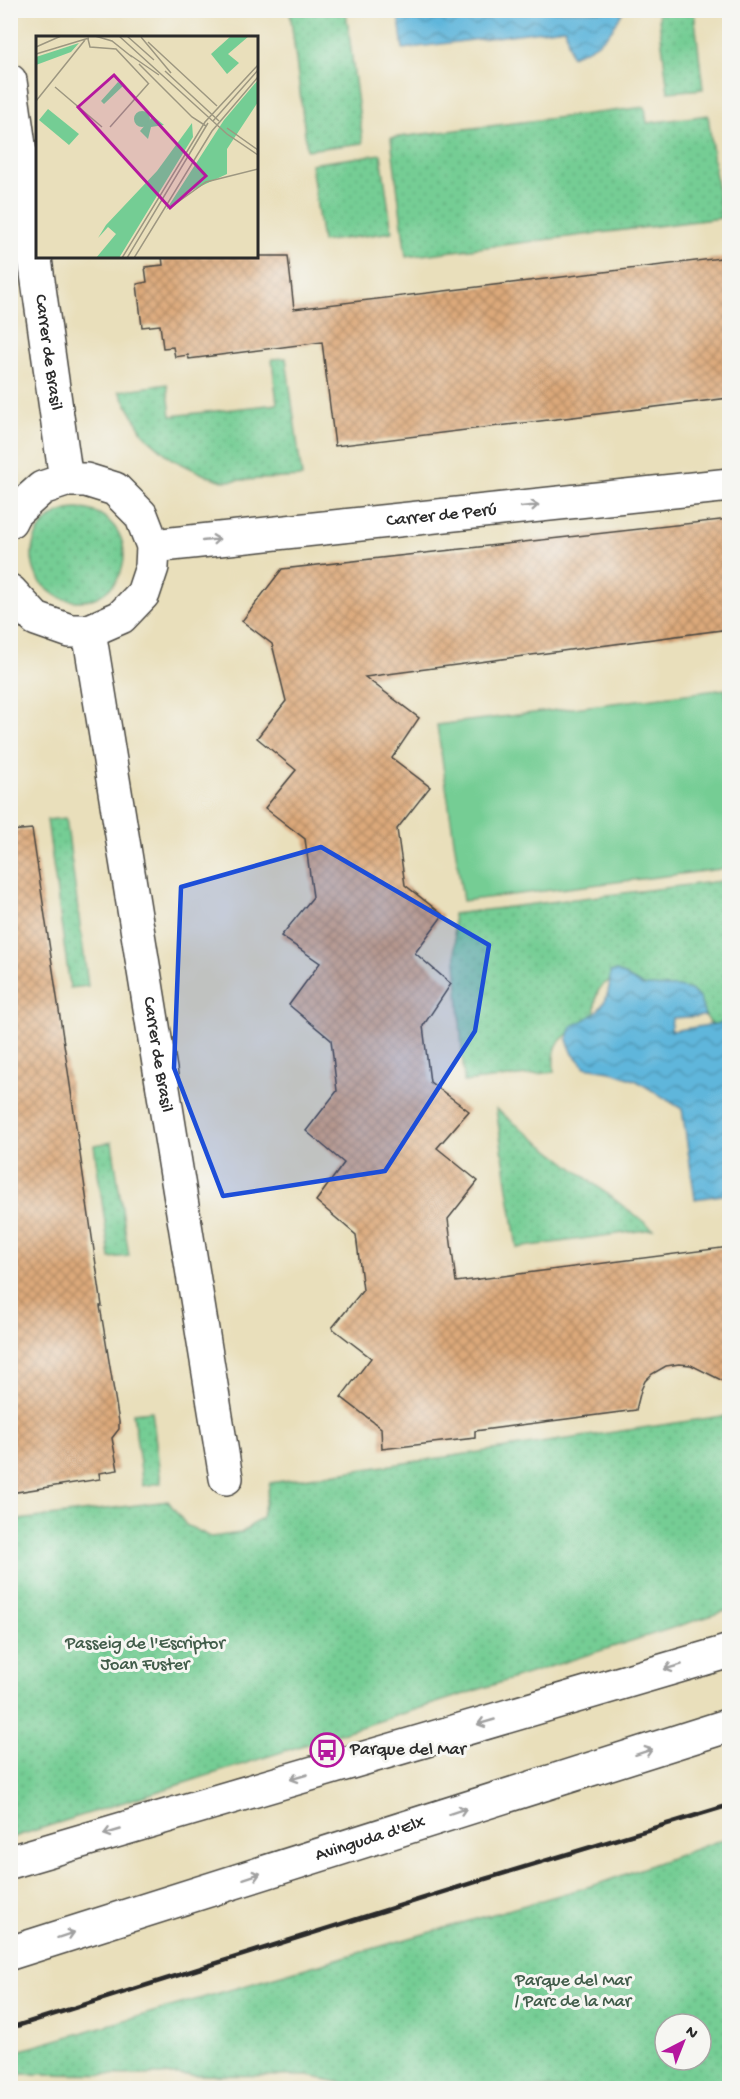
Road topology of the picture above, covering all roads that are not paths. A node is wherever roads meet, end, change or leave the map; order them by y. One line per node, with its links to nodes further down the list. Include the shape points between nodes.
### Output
1 (10, 81): 2 (street, Carrer de Brasil)
2 (66, 480): 4 (street, via 42,488); 5 (street, via 86,480 115,489 141,515)
3 (729, 485): 5 (street, Carrer de Perú, one-way to 3)
4 (10, 521)
5 (153, 546): 7 (street, via 153,567 143,594 122,617)
6 (10, 591): 7 (street, via 36,619 70,631)
7 (89, 631): 8 (street, Carrer de Brasil)
8 (226, 1478)
9 (729, 1651): 11 (street, one-way to 11)
10 (729, 1725): 12 (street, Avinguda d'Elx, one-way to 10)
11 (10, 1862)
12 (10, 1953)

